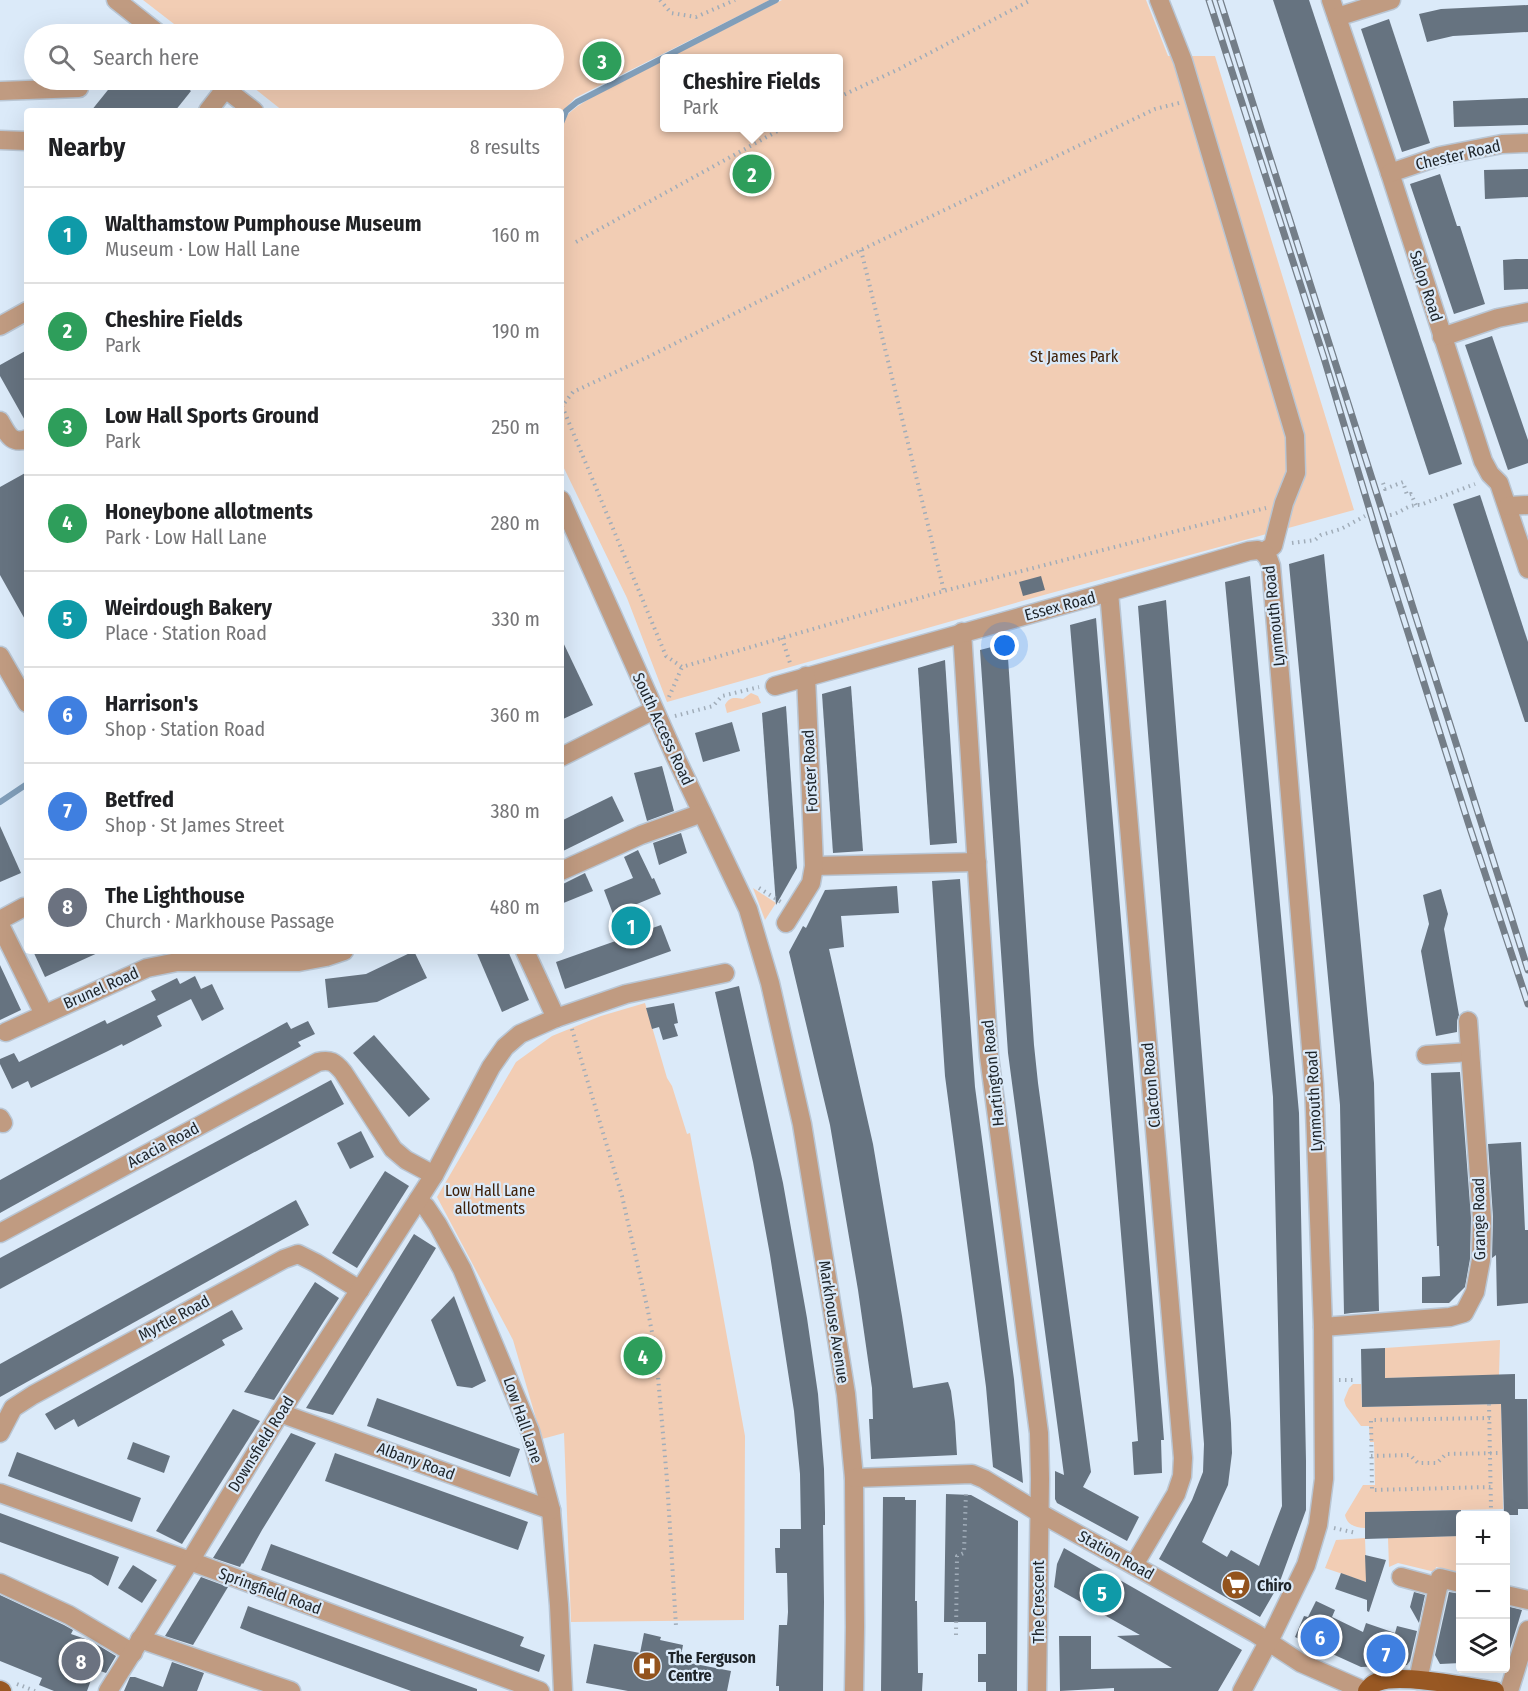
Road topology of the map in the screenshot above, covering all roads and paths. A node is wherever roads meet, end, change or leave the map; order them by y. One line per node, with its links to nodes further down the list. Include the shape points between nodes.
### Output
1 (116, 0): 8 (street)
2 (660, 0): 3 (path, via 671,13 696,16)
3 (735, 0)
4 (1031, 0): 13 (path)
5 (1159, 0): 14 (street)
6 (1391, 0): 7 (street)
7 (1334, 9): 21 (street, Salop Road)
8 (146, 24)
9 (26, 90): 12 (street)
10 (217, 90): 15 (street)
11 (228, 90): 16 (street)
12 (0, 91)
13 (843, 95)
14 (1193, 96): 23 (path, via 1155,109); 34 (street, via 1295,436 1296,473)
15 (209, 108)
16 (250, 108)
17 (776, 132): 22 (path)
18 (0, 140): 19 (street)
19 (24, 141)
20 (1528, 143): 21 (street, Chester Road, via 1440,156)
21 (1390, 173): 27 (street, Salop Road)
22 (576, 242)
23 (861, 250): 28 (path, via 573,392); 43 (path)
24 (1528, 312): 27 (street)
25 (24, 313): 26 (street)
26 (0, 327)
27 (1442, 337): 32 (street, Salop Road)
28 (564, 403)
29 (564, 411): 48 (path, via 666,656)
30 (0, 421): 31 (street, via 10,438)
31 (24, 441)
32 (1490, 474): 35 (path, via 1478,483); 37 (street, Salop Road, via 1499,483)
33 (1383, 483): 35 (path, via 1385,489 1403,482)
34 (1284, 503): 41 (street); 43 (path)
35 (1416, 505): 39 (path)
36 (1528, 505): 37 (street)
37 (1508, 506): 42 (street, Salop Road)
38 (564, 507): 52 (street, South Access Road)
39 (1389, 515)
40 (1365, 516): 41 (path, via 1315,540)
41 (1268, 549): 44 (street, Essex Road); 78 (street, Lynmouth Road, via 1314,1084)
42 (1528, 569)
43 (944, 591): 46 (path)
44 (1108, 592): 45 (street, Essex Road); 94 (street, Clacton Road, via 1183,1458 1176,1494)
45 (962, 632): 49 (street, Essex Road); 56 (street, Hartington Road)
46 (782, 638): 48 (path); 49 (path)
47 (3, 667): 51 (street)
48 (682, 667): 52 (path)
49 (800, 678): 50 (street, Essex Road); 57 (street, Forster Road)
50 (775, 686): 53 (path, via 722,696 713,706)
51 (24, 698)
52 (661, 706): 54 (street); 55 (street, South Access Road)
53 (685, 714)
54 (564, 756)
55 (702, 813): 58 (street); 66 (street, South Access Road, via 748,909)
56 (977, 862): 57 (street); 92 (street, Hartington Road, via 989,1056 1039,1432)
57 (814, 866): 61 (street, Forster Road, via 811,883)
58 (564, 871)
59 (24, 907): 60 (street)
60 (0, 920)
61 (786, 923)
62 (0, 925): 68 (street)
63 (335, 954): 65 (street, Brunel Road, via 299,962)
64 (527, 954): 69 (street)
65 (174, 956): 68 (street, Brunel Road)
66 (762, 958): 87 (street, Markhouse Avenue, via 802,1124 846,1394)
67 (725, 973): 69 (street, via 626,994)
68 (44, 1014): 71 (street, Brunel Road)
69 (559, 1017): 74 (street, via 520,1034 505,1047); 101 (path, via 571,1028 622,1196 648,1311 663,1424)
70 (1468, 1021): 72 (street, Grange Road)
71 (6, 1032)
72 (1470, 1052): 73 (street); 78 (street, Grange Road, via 1482,1218 1475,1292 1464,1313)
73 (1426, 1055)
74 (434, 1174): 75 (street); 76 (street, Acacia Road, via 393,1149 343,1072 327,1060)
75 (418, 1200): 77 (street, Downsfield Road); 91 (street, Low Hall Lane, via 438,1225 462,1269 530,1431)
76 (0, 1233)
77 (360, 1290): 80 (street, Downsfield Road); 82 (street, Myrtle Road, via 298,1254 284,1259 33,1395 13,1408)
78 (1323, 1327): 104 (street, Lynmouth Road, via 1322,1503 1306,1565)
79 (1489, 1404): 81 (path)
80 (280, 1413): 91 (street, Albany Road); 93 (street, Downsfield Road)
81 (1490, 1418): 83 (path); 85 (path, via 1371,1420)
82 (0, 1433)
83 (1490, 1453): 84 (path); 85 (path, via 1446,1454 1437,1462 1428,1463 1418,1463 1410,1455); 88 (path)
84 (1502, 1453)
85 (1371, 1456): 88 (path, via 1372,1490)
86 (967, 1473): 87 (street, Station Road); 92 (street, Station Road); 103 (path, via 964,1553 957,1557)
87 (854, 1478): 111 (street, Markhouse Avenue)
88 (1491, 1487): 90 (path)
89 (0, 1492): 93 (street, Springfield Road)
90 (1491, 1509)
91 (551, 1510): 110 (street, Low Hall Lane)
92 (1038, 1512): 94 (street, Station Road); 112 (street, The Crescent)
93 (190, 1561): 105 (street, Downsfield Road); 109 (street, Springfield Road)
94 (1134, 1565): 104 (street, Station Road)
95 (1401, 1577): 96 (street)
96 (1439, 1582): 98 (street); 106 (street)
97 (0, 1583): 105 (street)
98 (1456, 1583)
99 (1510, 1596): 100 (street)
100 (1528, 1600)
101 (676, 1626)
102 (1528, 1630): 116 (street)
103 (956, 1635)
104 (1269, 1642): 113 (street); 114 (street, Station Road, via 1301,1663)
105 (137, 1646): 107 (street, Downsfield Road); 108 (street)
106 (1418, 1680): 114 (main road, via 1377,1682); 115 (main road)
107 (108, 1691)
108 (291, 1691)
109 (540, 1691)
110 (563, 1691)
111 (854, 1691)
112 (1037, 1691)
113 (1242, 1691)
114 (1366, 1691)
115 (1495, 1691)
116 (1509, 1691)

